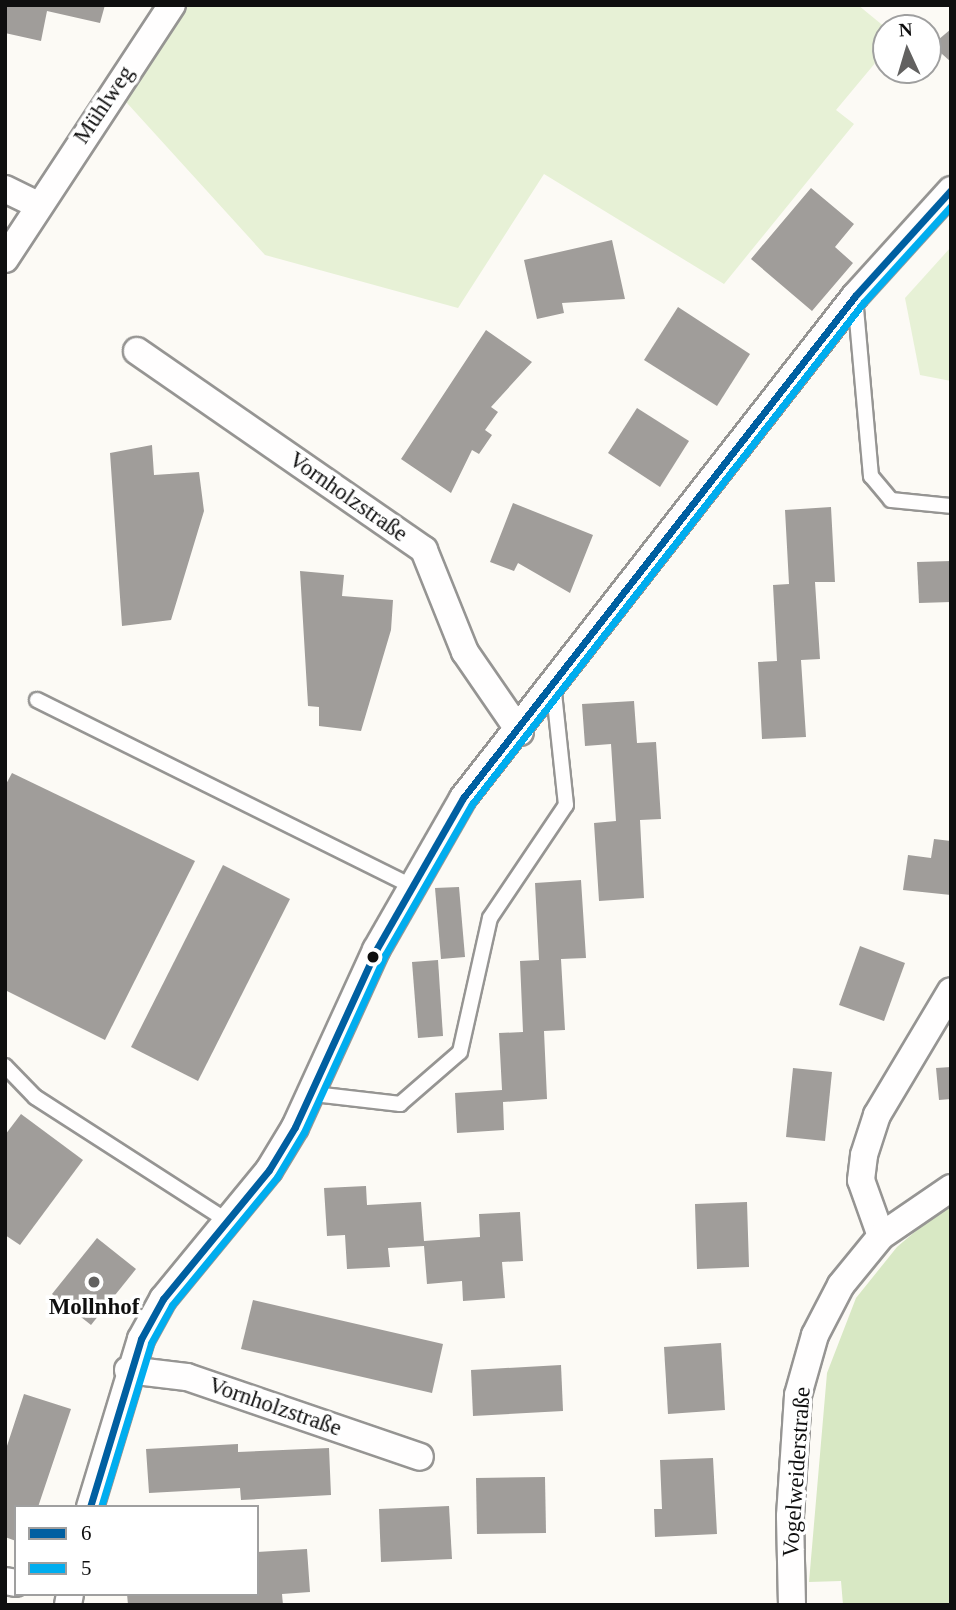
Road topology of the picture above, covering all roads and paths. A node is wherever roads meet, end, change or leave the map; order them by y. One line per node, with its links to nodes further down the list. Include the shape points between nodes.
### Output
1 (172, 5): 4 (street, Mühlweg)
2 (5, 189): 4 (street)
3 (951, 190): 6 (street)
4 (36, 204): 5 (street, Mühlweg)
5 (5, 259)
6 (855, 296): 8 (lane, via 871,477 891,500); 9 (street)
7 (137, 351): 11 (street, Vornholzstraße, via 424,550 465,652)
8 (951, 506)
9 (553, 682): 11 (street); 15 (lane, via 566,805 490,918 460,1052 400,1104)
10 (37, 700): 12 (lane)
11 (520, 732): 12 (street, via 463,798)
12 (412, 886): 15 (street, via 376,950)
13 (951, 991): 18 (street, via 883,1104 864,1155 861,1180)
14 (5, 1066): 17 (lane, via 36,1097)
15 (314, 1094): 17 (street, via 269,1170)
16 (951, 1188): 18 (street, Vogelweiderstraße)
17 (226, 1220): 19 (street, via 163,1299)
18 (881, 1236): 22 (street, Vogelweiderstraße, via 836,1295 815,1335 798,1395 790,1516)
19 (128, 1370): 20 (street, Vornholzstraße, via 187,1377); 21 (street)
20 (420, 1457)
21 (91, 1505)
22 (792, 1605)

